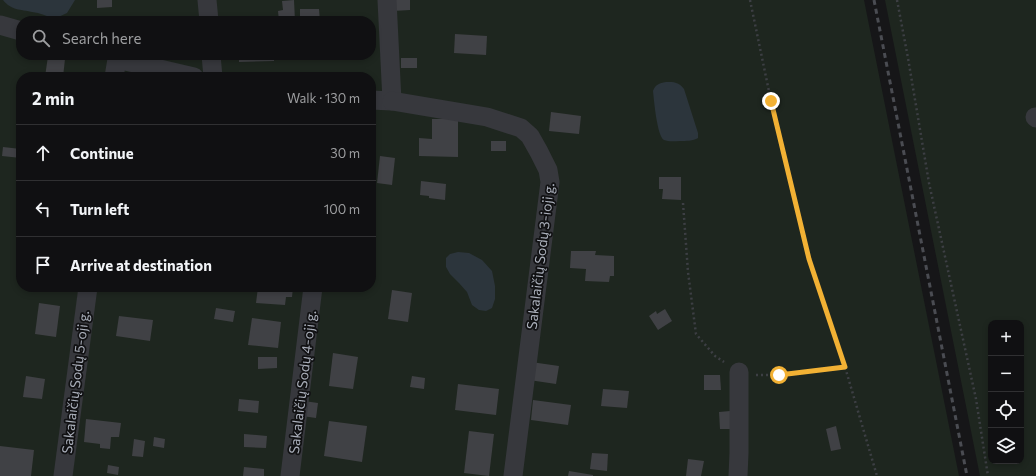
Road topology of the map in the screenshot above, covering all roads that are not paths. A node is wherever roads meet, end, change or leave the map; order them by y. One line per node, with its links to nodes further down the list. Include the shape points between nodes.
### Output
1 (208, 0): 3 (street)
2 (387, 0): 11 (street)
3 (209, 16)
4 (0, 25): 5 (street)
5 (16, 30)
6 (211, 60): 9 (street)
7 (111, 64): 8 (street)
8 (162, 72)
9 (213, 72)
10 (376, 100): 11 (street)
11 (392, 101): 17 (street, Sakalaičių Sodų 3-ioji g., via 487,117 521,128 530,136 548,170 550,182)
12 (87, 292): 15 (street, Sakalaičių Sodų 5-oji g.)
13 (312, 292): 16 (street, Sakalaičių Sodų 4-oji g.)
14 (739, 372): 18 (street)
15 (63, 476)
16 (290, 476)
17 (513, 476)
18 (738, 476)

